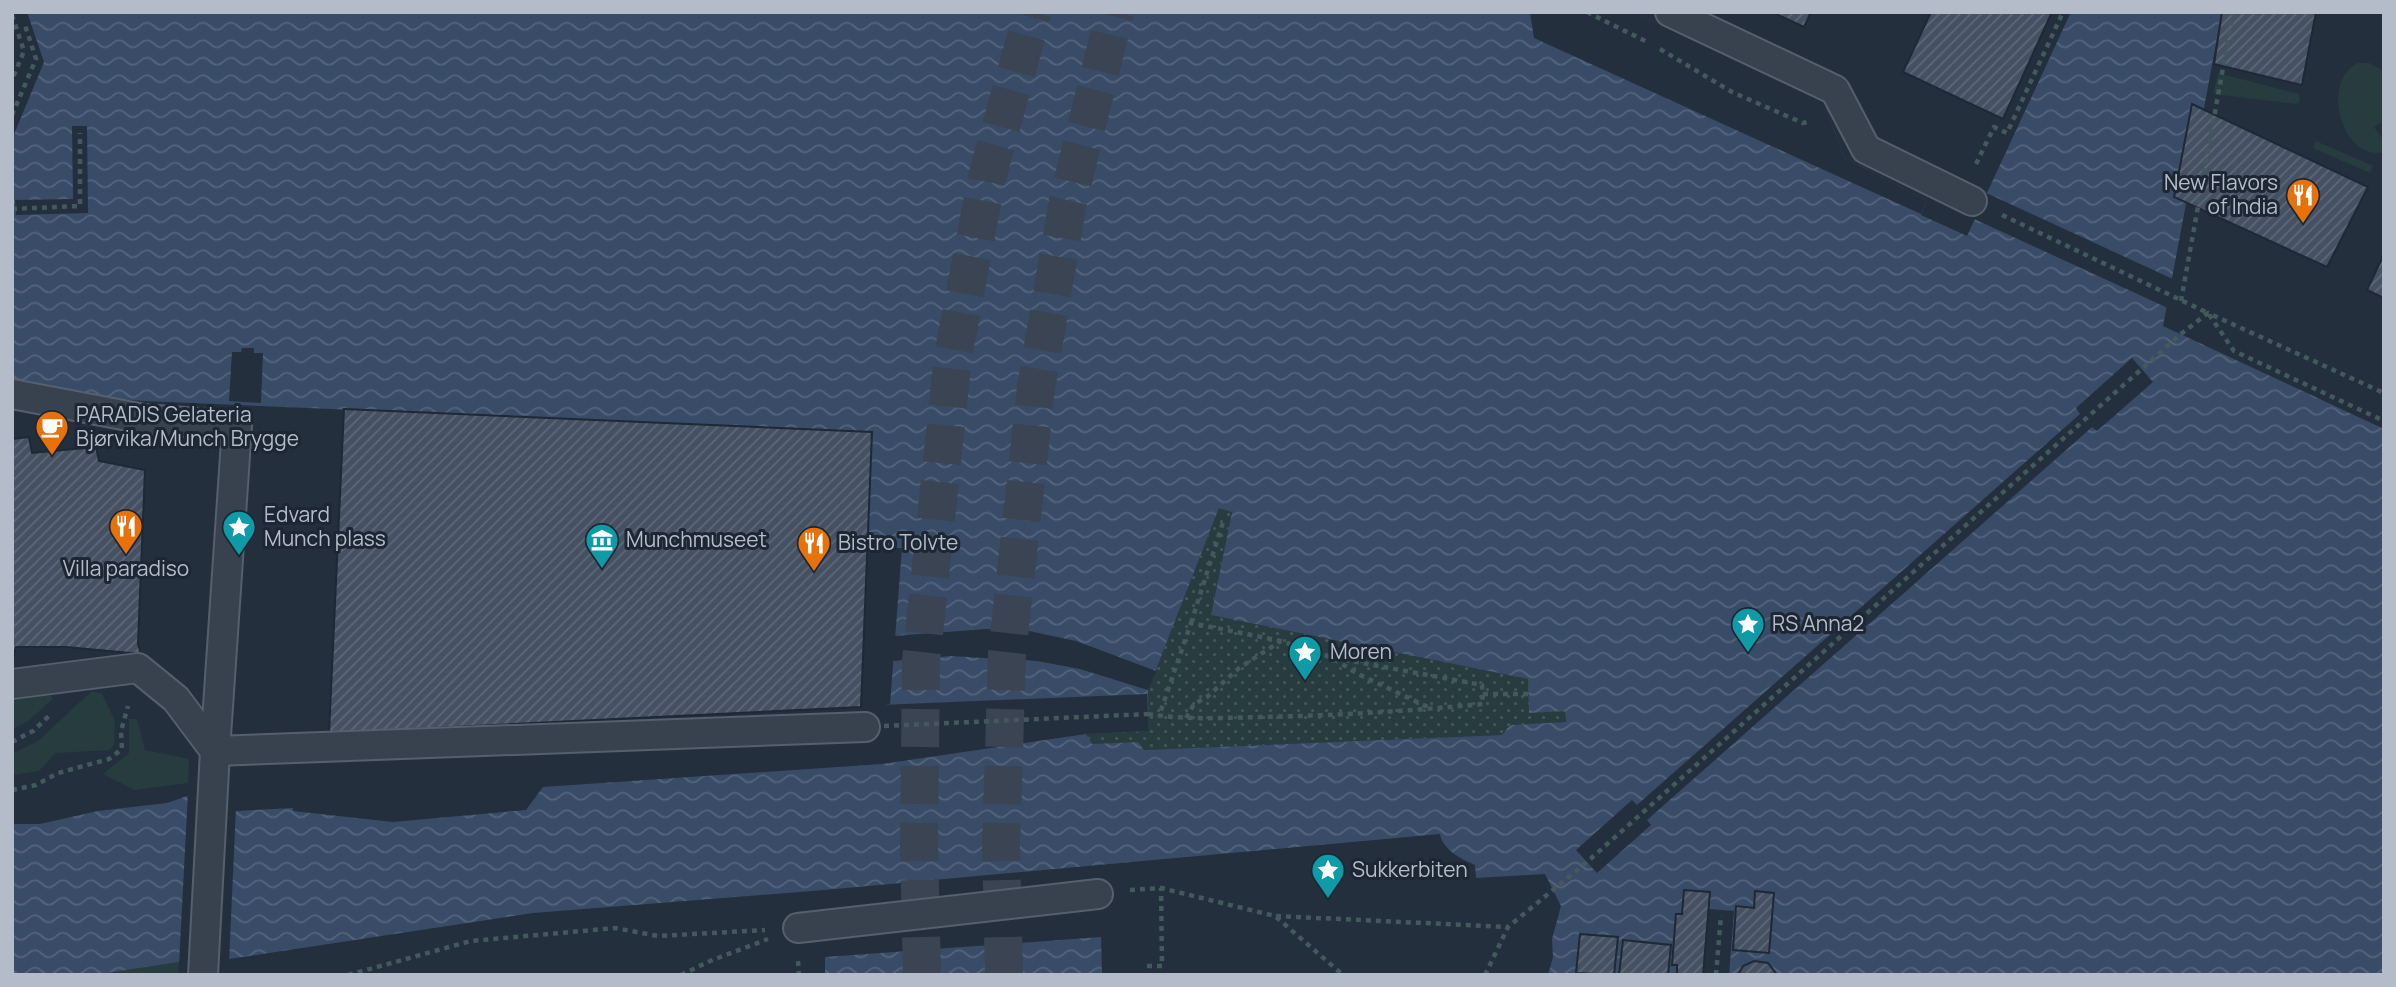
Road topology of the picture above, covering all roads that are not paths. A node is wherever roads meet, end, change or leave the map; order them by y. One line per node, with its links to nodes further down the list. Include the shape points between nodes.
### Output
1 (1671, 12): 2 (street, via 1835,90 1866,149)
2 (1966, 198)
3 (12, 394): 6 (street, via 144,419 237,426)
4 (12, 684): 6 (street, via 138,668 176,699)
5 (874, 726): 6 (street)
6 (215, 751): 9 (street)
7 (1098, 894): 8 (street)
8 (798, 928)
9 (203, 975)

